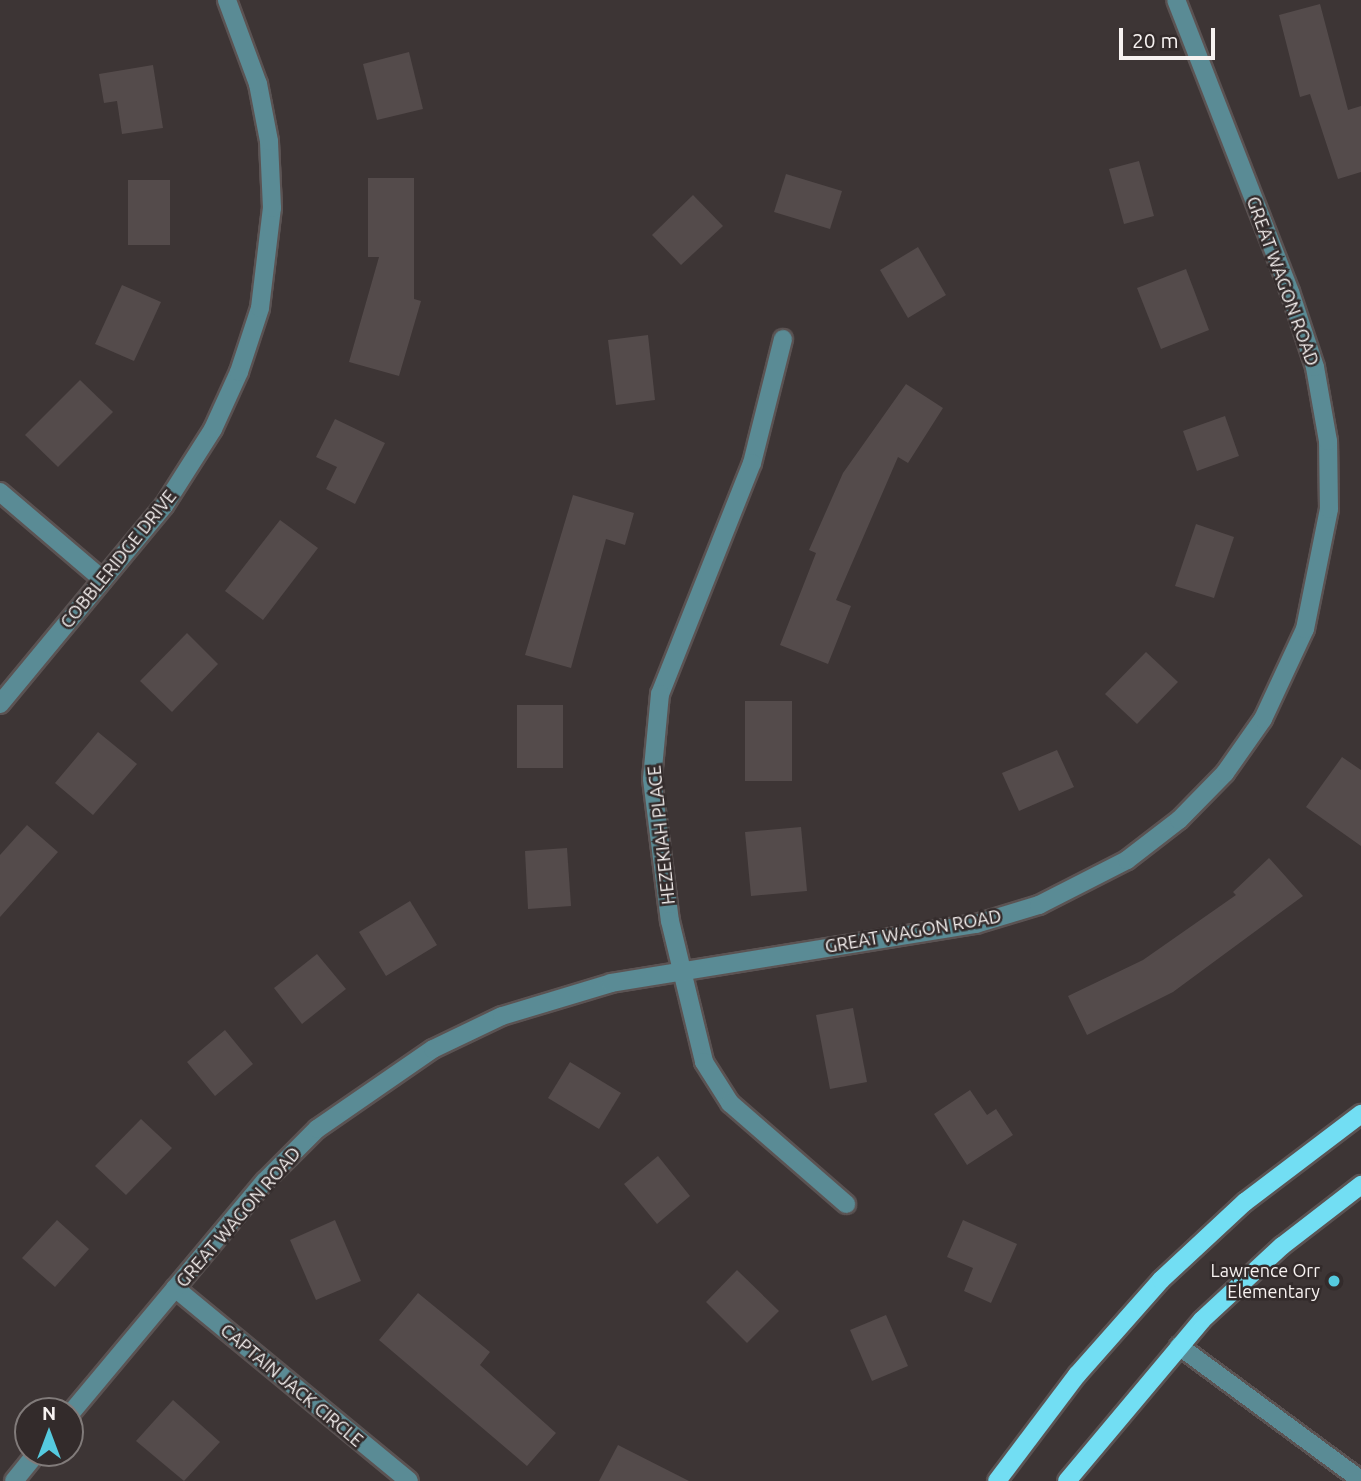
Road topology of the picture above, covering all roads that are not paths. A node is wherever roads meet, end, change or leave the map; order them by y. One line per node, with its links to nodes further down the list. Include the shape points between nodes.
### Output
1 (227, 0): 5 (street, COBBLERIDGE DRIVE, via 258,84 269,141 271,220 260,308 213,429 164,506)
2 (1177, 0): 7 (street, GREAT WAGON ROAD, via 1290,292 1315,367 1328,441 1329,509 1322,565 1305,629 1263,719 1225,773 1179,820 1118,866 1039,905 976,924)
3 (783, 340): 7 (street, HEZEKIAH PLACE, via 752,463 677,647 653,730 652,779)
4 (0, 492): 5 (street)
5 (103, 580): 6 (street, COBBLERIDGE DRIVE)
6 (0, 705)
7 (681, 971): 10 (street, HEZEKIAH PLACE, via 693,1031 714,1082 766,1138); 11 (street, GREAT WAGON ROAD, via 574,992 502,1016 375,1085 317,1129 265,1181)
8 (1361, 1114): 18 (main road, via 1245,1202 1161,1280 1077,1375)
9 (1361, 1185): 12 (main road, via 1282,1246)
10 (846, 1204)
11 (175, 1288): 13 (street, GREAT WAGON ROAD); 17 (street, CAPTAIN JACK CIRCLE)
12 (1178, 1346): 15 (street); 19 (main road)
13 (84, 1397)
14 (26, 1467): 16 (street)
15 (1361, 1480)
16 (14, 1481)
17 (409, 1481)
18 (997, 1481)
19 (1067, 1481)

